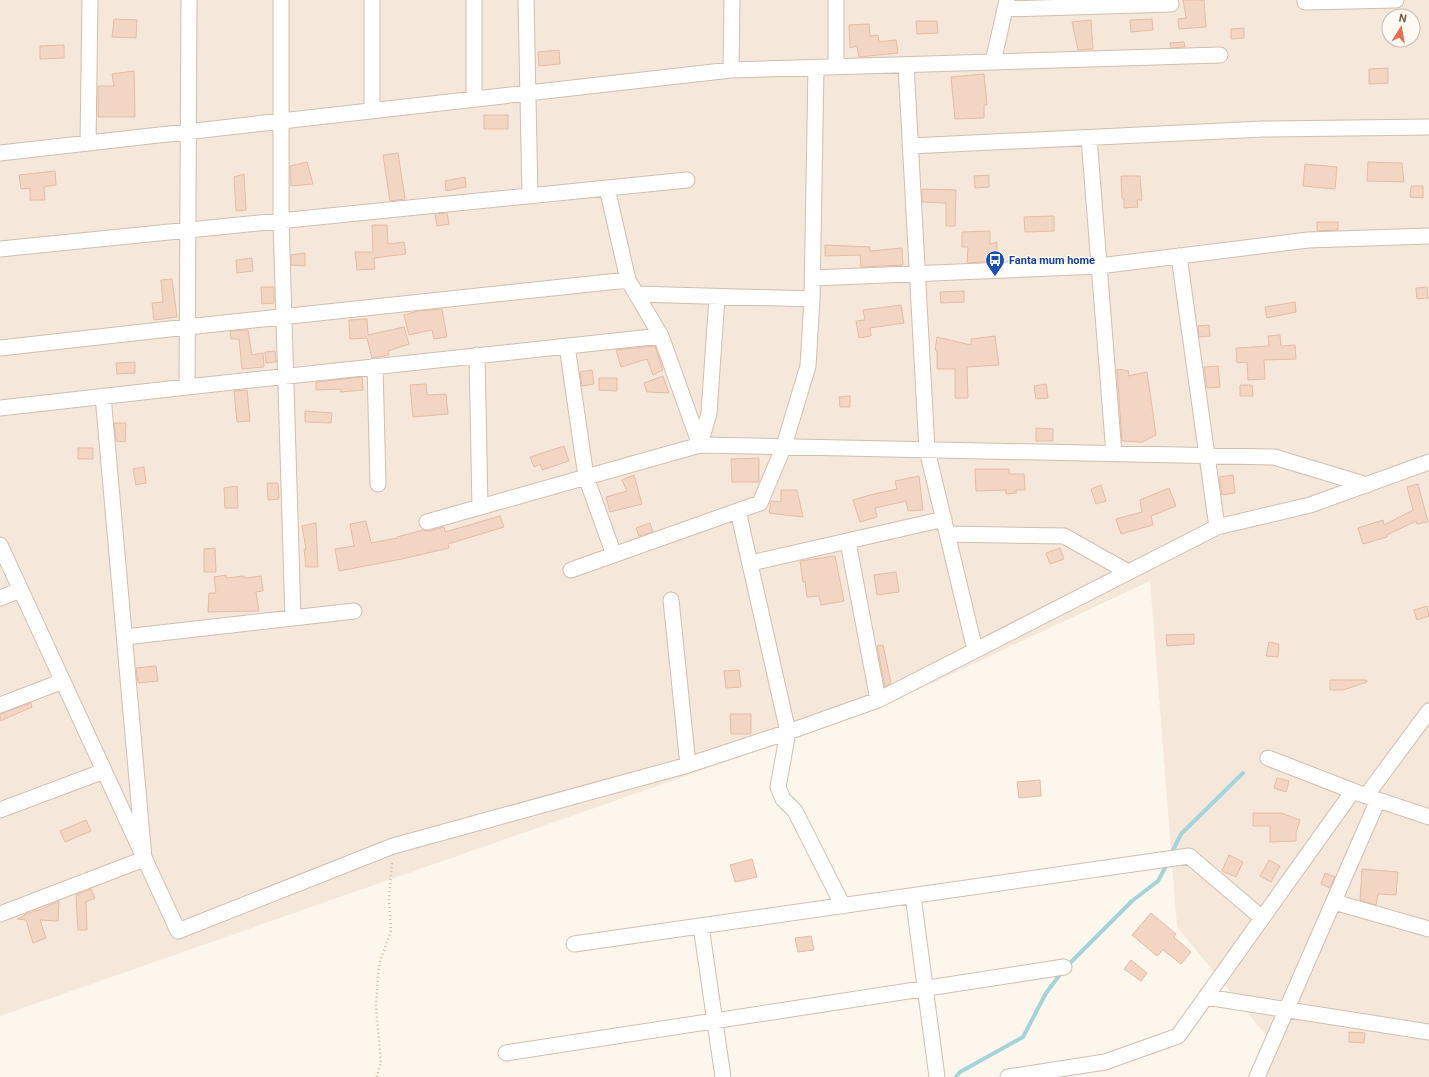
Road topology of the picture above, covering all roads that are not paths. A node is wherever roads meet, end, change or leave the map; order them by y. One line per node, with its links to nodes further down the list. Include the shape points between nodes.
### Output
1 (90, 0): 26 (street)
2 (189, 0): 24 (street)
3 (281, 0): 22 (street)
4 (372, 0): 21 (street)
5 (474, 0): 20 (street)
6 (526, 0): 19 (street)
7 (732, 0): 18 (street)
8 (836, 0): 16 (street)
9 (1396, 0): 10 (street)
10 (1305, 2)
11 (1006, 4): 12 (street); 14 (street)
12 (1171, 4)
13 (1220, 55): 14 (street)
14 (993, 62): 15 (street)
15 (906, 65): 16 (street); 27 (street)
16 (836, 67): 17 (street)
17 (816, 68): 18 (street); 39 (street)
18 (731, 70): 19 (street)
19 (528, 93): 20 (street); 31 (street)
20 (474, 100): 21 (street)
21 (372, 111): 22 (street)
22 (281, 122): 24 (street); 32 (street)
23 (1429, 127): 25 (street, via 1263,129)
24 (188, 132): 26 (street); 33 (street)
25 (1089, 138): 27 (street); 37 (street)
26 (88, 144): 28 (street)
27 (910, 146): 38 (street)
28 (0, 153)
29 (687, 180): 30 (street)
30 (607, 188): 31 (street); 40 (street)
31 (530, 196): 32 (street)
32 (280, 221): 33 (street); 44 (street)
33 (187, 230): 35 (street); 45 (street)
34 (1429, 236): 36 (street, via 1308,240)
35 (0, 249)
36 (1179, 256): 37 (street); 59 (street)
37 (1099, 266): 38 (street); 58 (street)
38 (917, 274): 39 (street); 57 (street)
39 (813, 278): 43 (street)
40 (628, 280): 41 (street); 44 (street)
41 (636, 294): 42 (street); 46 (street)
42 (717, 297): 43 (street); 55 (street, via 709,413)
43 (812, 299): 56 (street, via 808,366)
44 (284, 316): 45 (street); 51 (street)
45 (187, 327): 48 (street); 52 (street)
46 (661, 336): 47 (street); 55 (street)
47 (567, 346): 49 (street); 61 (street)
48 (0, 348)
49 (477, 355): 50 (street); 64 (street)
50 (375, 366): 51 (street); 62 (street)
51 (286, 376): 52 (street); 79 (street)
52 (187, 387): 53 (street)
53 (103, 396): 54 (street); 80 (street)
54 (0, 408)
55 (700, 444): 56 (street); 61 (street)
56 (784, 446): 57 (street); 65 (street, via 760,503)
57 (927, 450): 58 (street); 67 (street)
58 (1114, 454): 59 (street)
59 (1207, 456): 63 (street, via 1274,457); 68 (street)
60 (1429, 462): 63 (street)
61 (586, 477): 64 (street); 71 (street)
62 (378, 484)
63 (1367, 485): 68 (street, via 1310,505)
64 (480, 507): 66 (street)
65 (738, 511): 71 (street); 72 (street)
66 (427, 522)
67 (946, 527): 69 (street); 74 (street, via 1064,536); 81 (street)
68 (1216, 527): 74 (street)
69 (848, 542): 72 (street); 83 (street)
70 (0, 545): 75 (street)
71 (614, 555): 73 (street)
72 (751, 563): 86 (street)
73 (571, 570)
74 (1128, 572): 81 (street)
75 (21, 590): 76 (street); 82 (street)
76 (0, 598)
77 (671, 600): 88 (street)
78 (354, 611): 79 (street)
79 (293, 618): 80 (street)
80 (125, 637): 93 (street)
81 (976, 650): 83 (street)
82 (63, 681): 84 (street); 89 (street)
83 (878, 700): 86 (street)
84 (0, 705)
85 (1429, 711): 90 (street)
86 (788, 732): 88 (street); 96 (street, via 778,787 784,799 795,811)
87 (1268, 758): 90 (street)
88 (688, 765): 93 (street, via 394,846 178,931)
89 (104, 771): 91 (street); 93 (street)
90 (1366, 795): 92 (street); 95 (street); 98 (street)
91 (0, 810)
92 (1429, 817)
93 (144, 859): 97 (street)
94 (913, 896): 96 (street); 98 (street, via 1189,856); 103 (street)
95 (1334, 902): 100 (street); 105 (street)
96 (843, 906): 99 (street)
97 (0, 914)
98 (1262, 918): 104 (street)
99 (701, 926): 101 (street); 106 (street)
100 (1429, 929)
101 (574, 944)
102 (1064, 967): 103 (street)
103 (925, 989): 106 (street); 110 (street)
104 (1206, 997): 105 (street); 111 (street, via 1178,1036 1106,1062)
105 (1287, 1009): 107 (street); 112 (street)
106 (715, 1021): 108 (street); 109 (street)
107 (1429, 1032)
108 (506, 1053)
109 (723, 1077)
110 (937, 1077)
111 (1008, 1077)
112 (1257, 1077)

